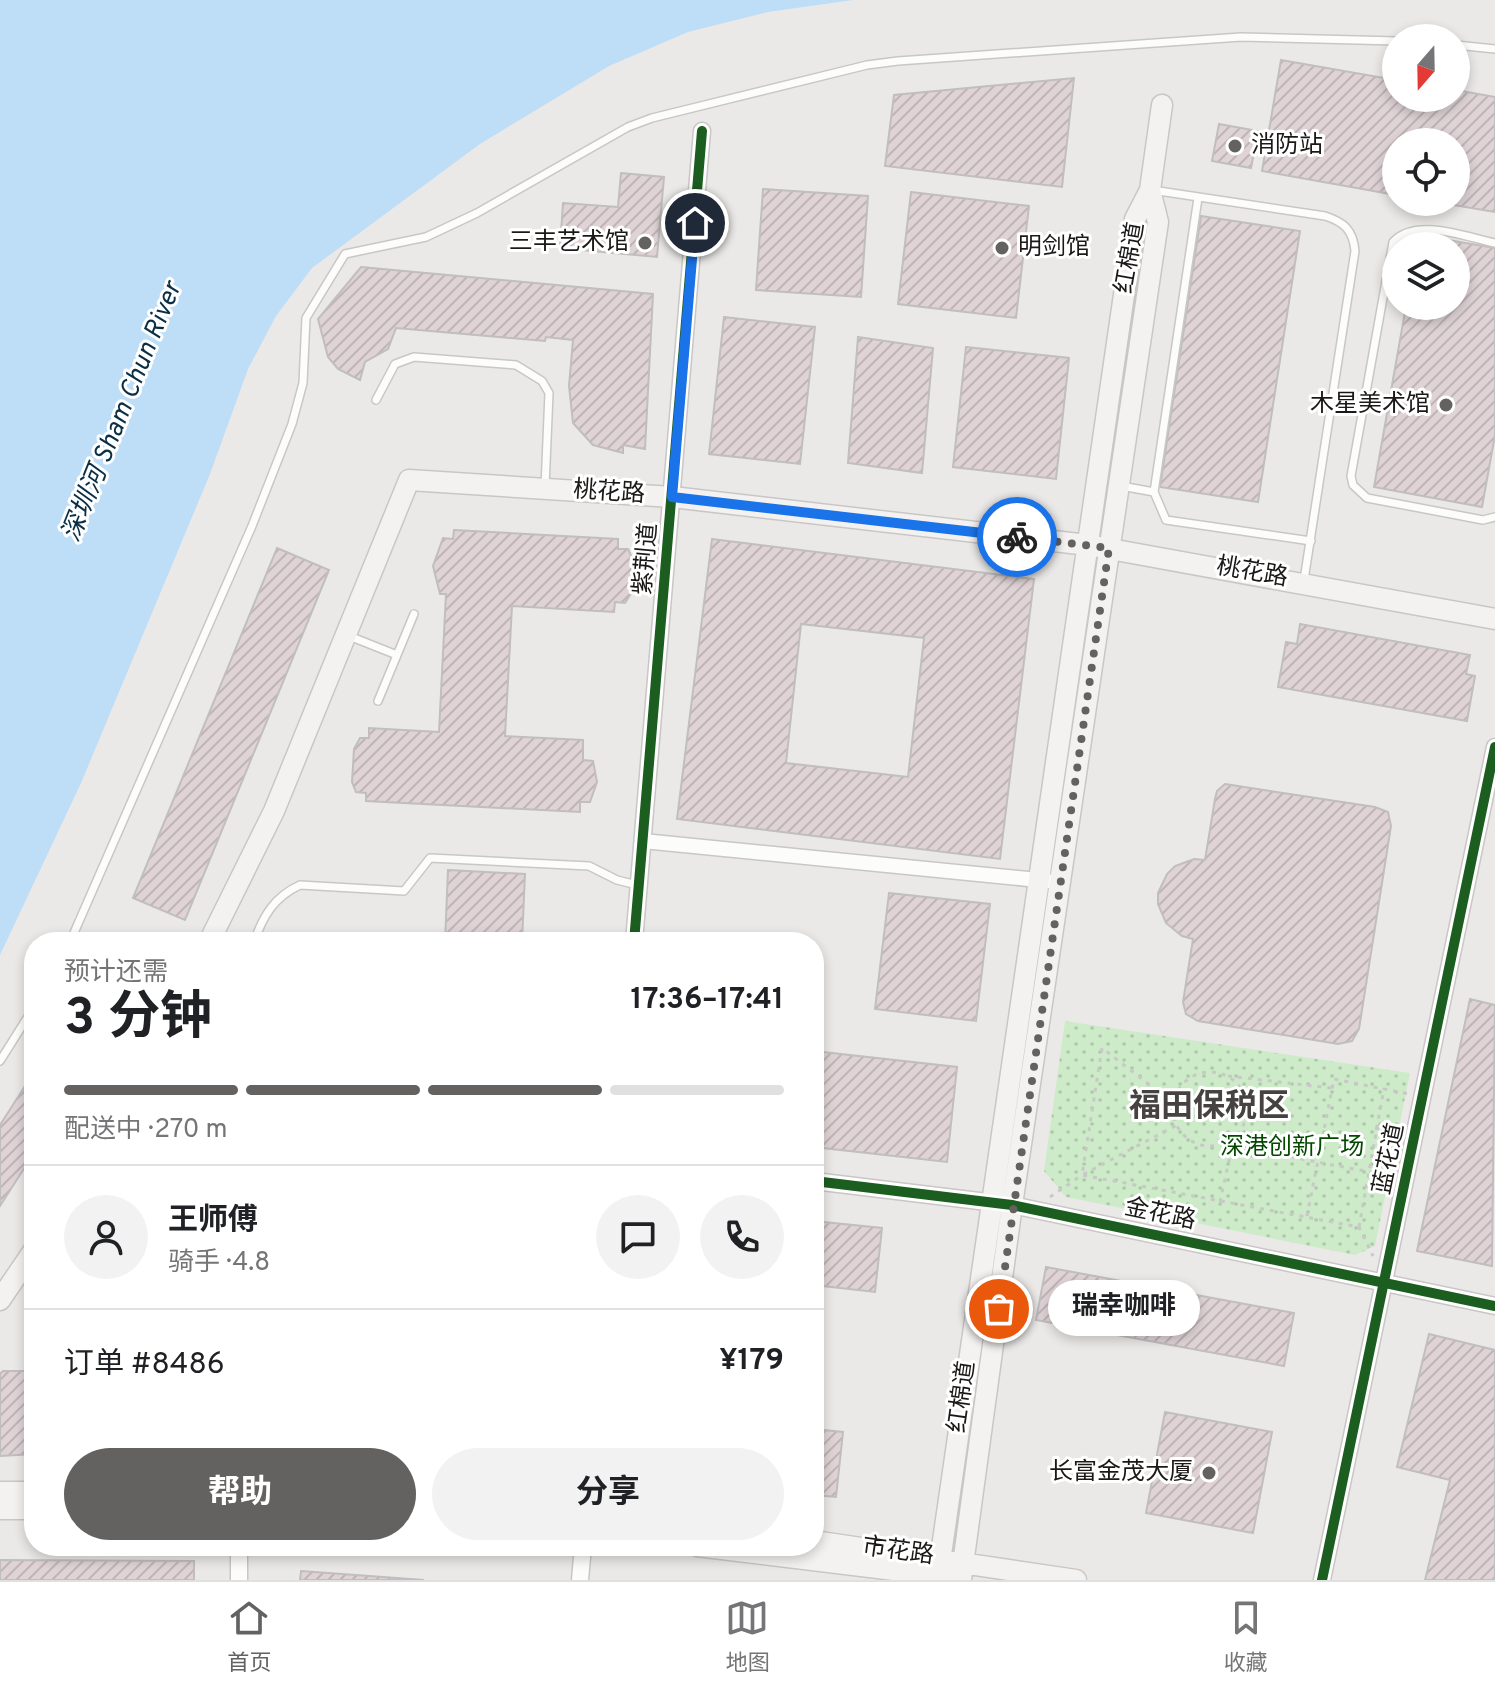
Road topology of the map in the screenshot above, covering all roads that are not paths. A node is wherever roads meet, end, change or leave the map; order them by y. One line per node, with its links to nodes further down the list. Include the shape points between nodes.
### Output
1 (1382, 41): 29 (lane, via 1241,37 867,65 652,118 426,237 345,254 306,318 307,344 295,410 252,526)
2 (1470, 46): 3 (lane)
3 (1495, 49)
4 (1162, 105): 6 (main road)
5 (702, 131): 13 (street, 紫荆道)
6 (1150, 190): 7 (lane); 10 (main road, 红棉道, via 1158,222); 16 (main road, 红棉道, via 1135,219)
7 (1198, 198): 12 (lane); 15 (lane, via 1325,216 1339,220 1353,237)
8 (1495, 243): 14 (lane, via 1418,229 1393,242 1351,476 1367,498 1483,520)
9 (376, 400): 11 (lane, via 395,364 414,357 516,365 530,371 549,393)
10 (1118, 486): 12 (lane); 17 (main road, 红棉道)
11 (545, 489): 13 (main road, 桃花路); 21 (main road, 桃花路, via 409,480)
12 (1154, 492): 15 (lane, via 1166,520)
13 (672, 497): 16 (main road, 桃花路); 25 (street, 紫荆道)
14 (1495, 517)
15 (1311, 541): 18 (lane)
16 (1088, 545): 17 (main road, 桃花路); 26 (main road, 红棉道)
17 (1109, 548): 18 (main road, 桃花路); 27 (main road, 红棉道)
18 (1304, 583): 20 (main road, 桃花路)
19 (414, 614): 22 (lane)
20 (1495, 619)
21 (347, 636): 22 (lane); 30 (main road, 桃花路, via 274,811)
22 (397, 655): 23 (lane)
23 (378, 701)
24 (1495, 747): 38 (street, 蓝花道)
25 (643, 841): 26 (street); 28 (street, 紫荆道)
26 (1039, 880): 27 (street); 36 (main road, 红棉道)
27 (1060, 883): 36 (main road, 红棉道)
28 (639, 885): 31 (lane, via 589,866 430,858 404,891 300,885 289,889 271,905); 32 (street, 紫荆道)
29 (74, 932)
30 (214, 932)
31 (259, 932)
32 (635, 932)
33 (24, 1023): 34 (lane)
34 (0, 1061)
35 (824, 1182): 36 (street, 金花路)
36 (1012, 1205): 38 (street, 金花路); 49 (main road, 红棉道); 50 (main road, 红棉道)
37 (24, 1265): 39 (main road)
38 (1385, 1281): 40 (street, 金花路); 54 (street, 蓝花道)
39 (0, 1300)
40 (1495, 1306)
41 (0, 1492): 42 (main road)
42 (24, 1492)
43 (0, 1509): 44 (main road)
44 (24, 1509)
45 (824, 1543): 49 (main road, 市花路)
46 (239, 1556): 51 (street)
47 (582, 1556): 52 (street)
48 (818, 1556): 49 (main road, 市花路)
49 (939, 1566): 50 (main road, 市花路)
50 (965, 1573): 53 (main road, 市花路)
51 (239, 1580)
52 (580, 1580)
53 (1076, 1580)
54 (1322, 1580)

